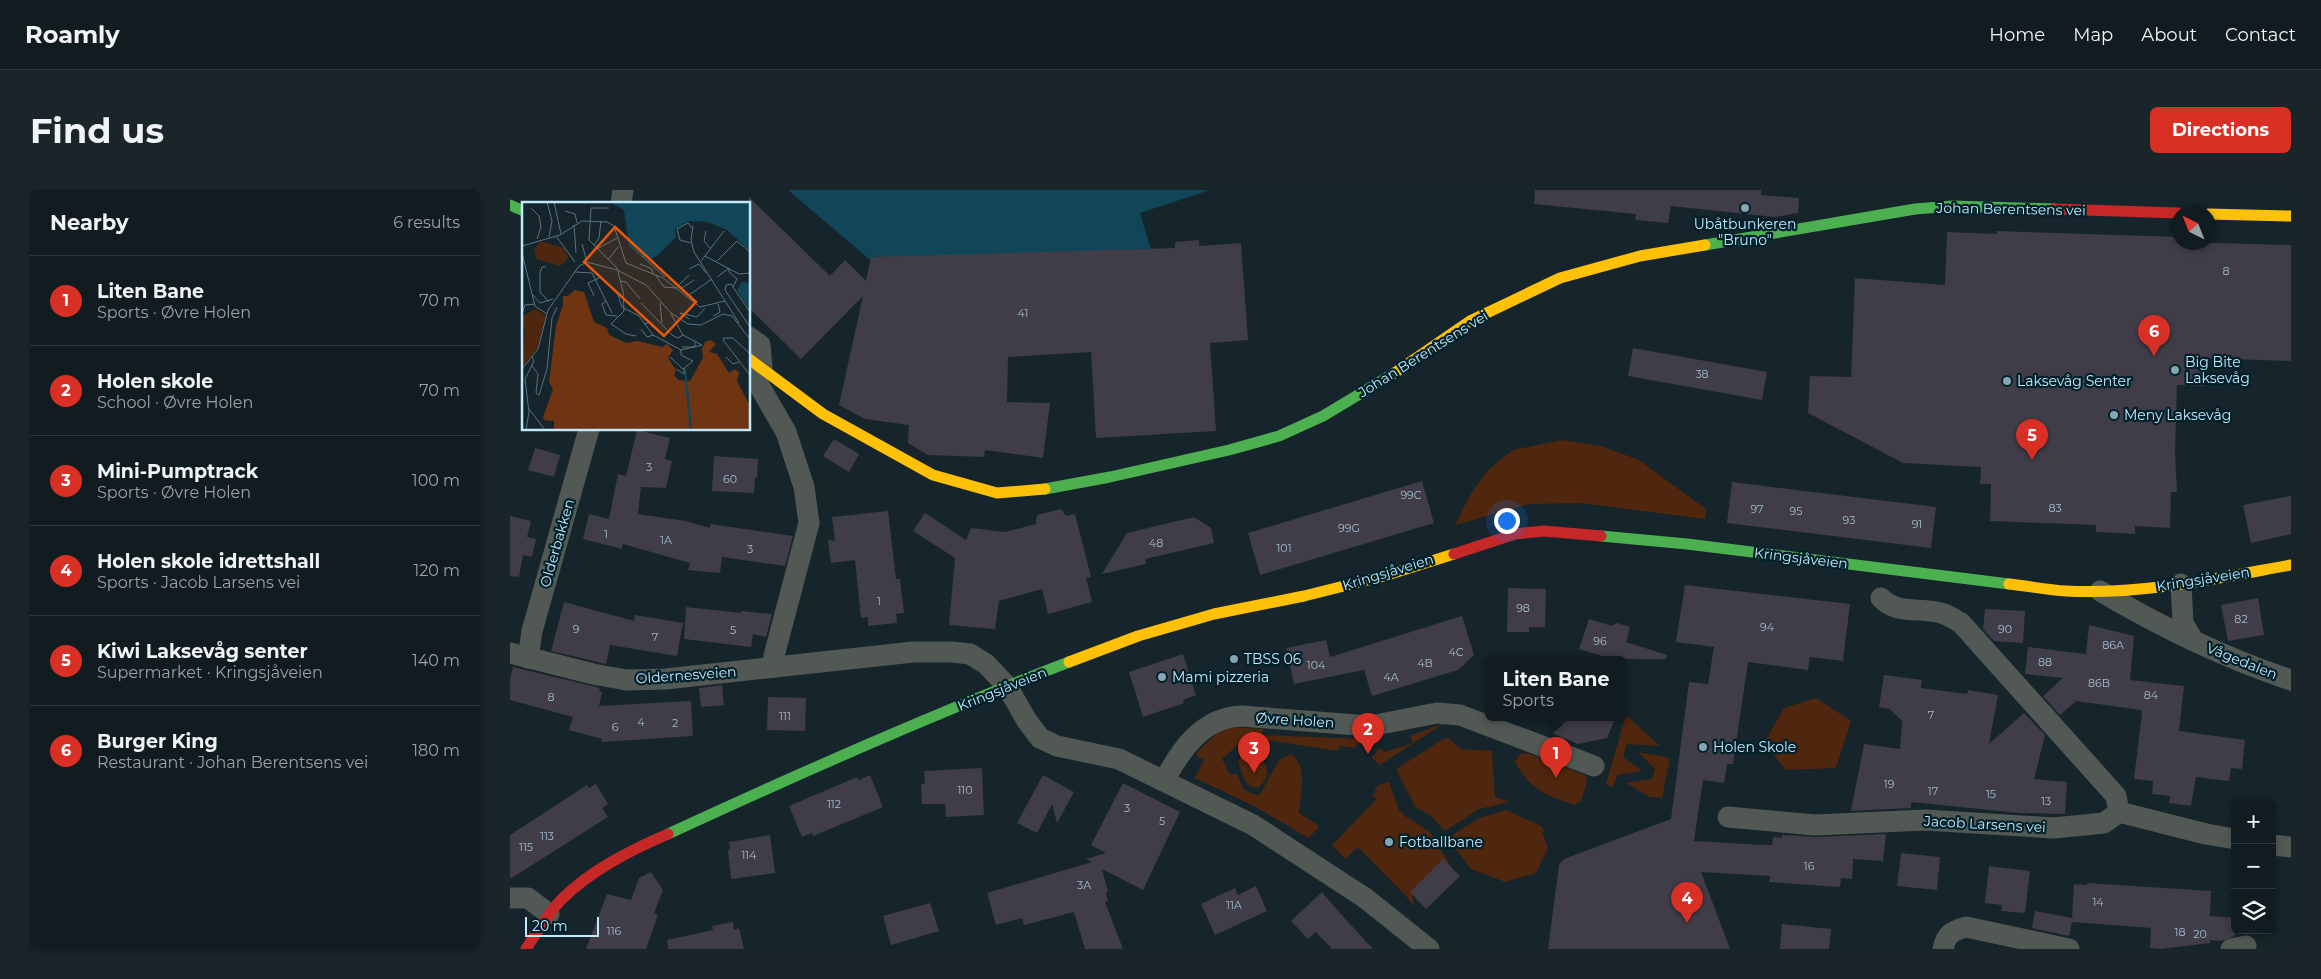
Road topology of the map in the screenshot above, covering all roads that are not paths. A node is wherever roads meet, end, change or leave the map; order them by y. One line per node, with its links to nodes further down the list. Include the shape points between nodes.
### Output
1 (510, 205): 2 (main road)
2 (522, 210)
3 (2171, 213): 7 (main road, Johan Berentsens vei, via 1915,209 1640,256 1560,278 1470,321 1370,389 1279,436 1120,475 1035,491 998,492 932,475 823,414)
4 (2216, 214): 5 (main road)
5 (2291, 216)
6 (750, 338): 7 (street, via 760,345)
7 (756, 364): 15 (street, via 756,380 786,432 804,487 809,523 774,656)
8 (589, 430): 14 (street, Olderbakken, via 532,630)
9 (2291, 565): 10 (main road, Kringsjåveien)
10 (2182, 584): 11 (main road, Kringsjåveien); 13 (street, Vågedalen, via 2183,624)
11 (2100, 591): 13 (street, Vågedalen); 17 (main road, Kringsjåveien, via 2066,591 1687,544 1544,531 1515,534 1375,578 1214,614 1138,636)
12 (1881, 598): 20 (street, via 1887,605 1898,609 1943,613 1961,623 2116,796)
13 (2194, 640): 16 (street, Vågedalen, via 2211,650)
14 (519, 656): 15 (street, Oldernesveien, via 628,680)
15 (774, 667): 17 (street, Oldernesveien, via 913,652 952,652 970,654 986,664)
16 (2291, 680)
17 (1007, 686): 19 (street, via 1040,738 1057,746 1119,758); 26 (main road, Kringsjåveien, via 803,772 630,852 581,883)
18 (1594, 766): 19 (street, Øvre Holen, via 1460,715 1437,713 1370,726 1231,716 1205,728 1176,758)
19 (1164, 781): 28 (street, via 1253,825 1302,856 1365,898)
20 (2119, 812): 21 (street, Jacob Larsens vei, via 2104,823 2054,828 1926,820 1815,825); 22 (street)
21 (1728, 817)
22 (2231, 838)
23 (2276, 845): 24 (street)
24 (2291, 847)
25 (510, 898): 26 (street, via 528,898)
26 (548, 914): 27 (main road, Kringsjåveien)
27 (526, 949)
28 (1429, 949)
29 (1943, 949): 30 (street, via 1951,932 1966,928)
30 (2069, 949)

